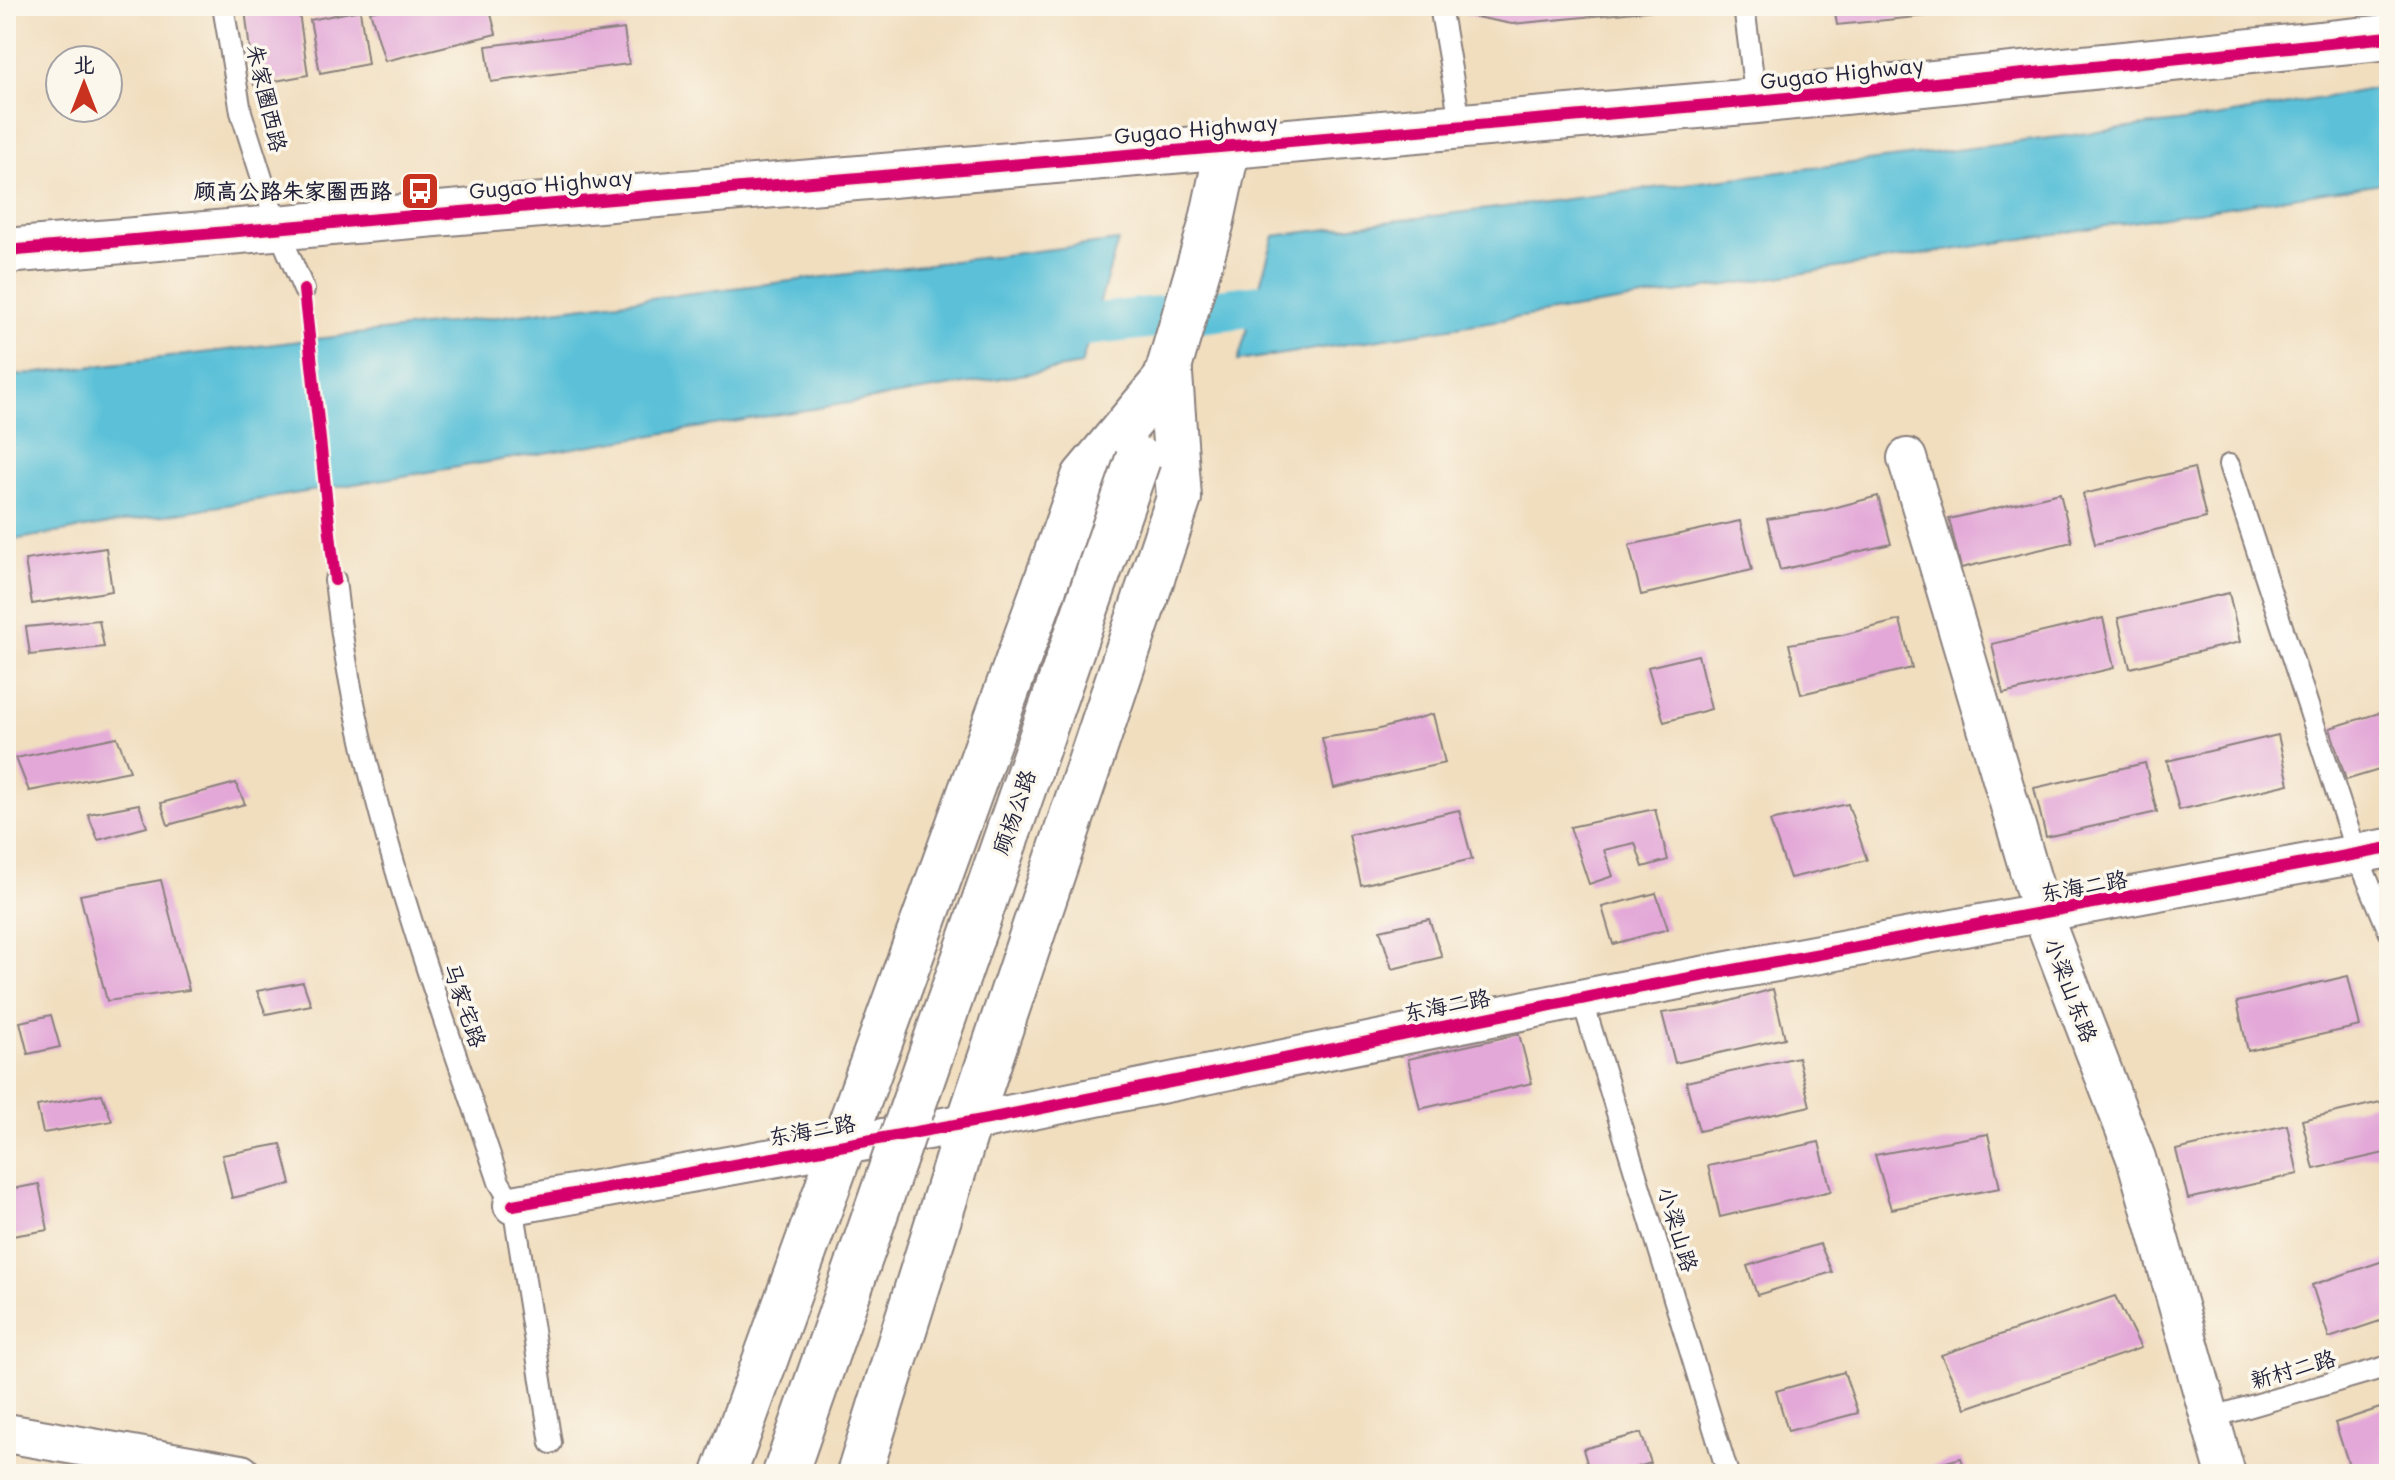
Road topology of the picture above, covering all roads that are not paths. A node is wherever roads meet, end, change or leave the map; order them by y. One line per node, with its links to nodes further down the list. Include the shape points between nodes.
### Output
1 (223, 6): 10 (lane, 朱家圈西路, via 241,112)
2 (1440, 6): 8 (lane)
3 (1744, 6): 7 (lane)
4 (2388, 6): 5 (lane)
5 (2389, 14)
6 (2389, 37): 7 (street, Gugao Highway)
7 (1756, 101): 8 (street, Gugao Highway)
8 (1461, 127): 9 (street, Gugao Highway)
9 (1228, 146): 10 (street, Gugao Highway); 13 (street, 顾杨公路)
10 (278, 229): 11 (street, Gugao Highway); 12 (lane, 朱家圈西路)
11 (6, 251)
12 (304, 290)
13 (1173, 362): 21 (street, via 1179,498); 22 (street, via 1084,477); 30 (street, 顾杨公路, bridge)
14 (1907, 458): 18 (street, 小梁山东路)
15 (2229, 465): 17 (lane)
16 (335, 580): 23 (lane, 马家宅路, via 347,681 376,806 499,1182)
17 (2373, 852): 18 (street, 东海二路); 19 (lane)
18 (2042, 914): 20 (street, 东海二路); 25 (street, 小梁山东路, via 2136,1158)
19 (2389, 931)
20 (1582, 999): 21 (street, 东海二路); 32 (lane, 小梁山路)
21 (969, 1122): 22 (street, 东海二路); 31 (street)
22 (842, 1145): 23 (street, 东海二路); 29 (street)
23 (513, 1205): 27 (lane, 马家宅路)
24 (2389, 1366): 25 (lane, 新村二路)
25 (2210, 1418): 33 (street, 小梁山东路)
26 (6, 1433): 28 (street)
27 (551, 1443)
28 (241, 1474)
29 (724, 1474)
30 (785, 1474)
31 (859, 1474)
32 (1728, 1474)
33 (2226, 1474)

